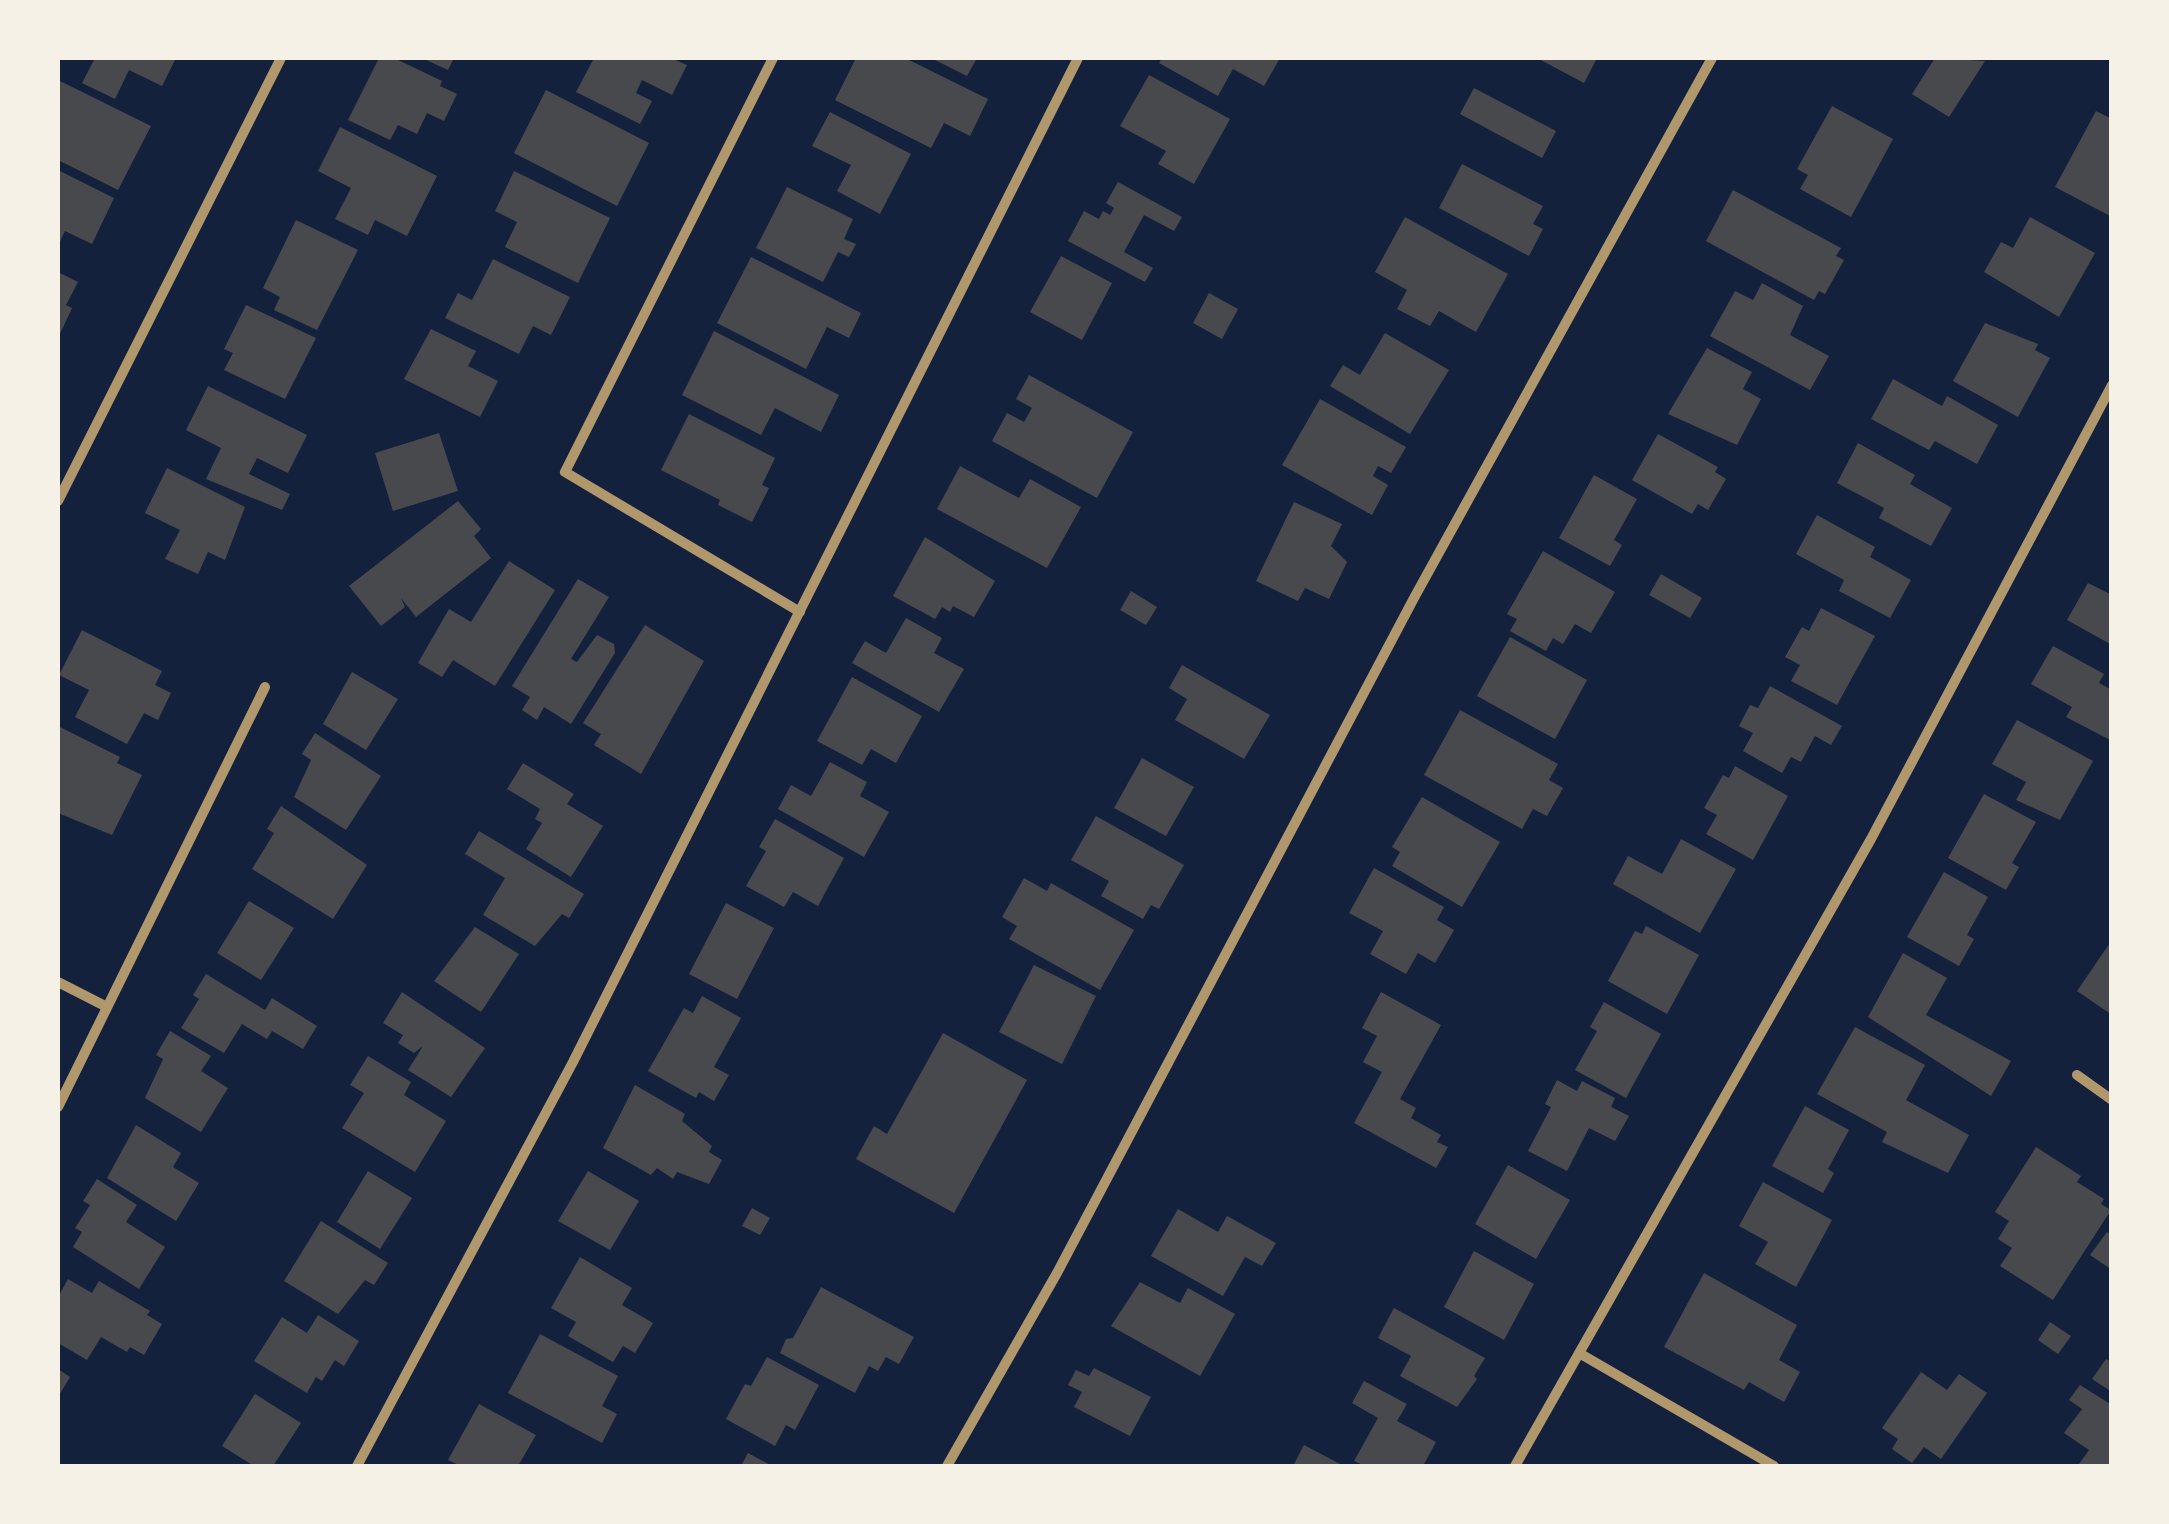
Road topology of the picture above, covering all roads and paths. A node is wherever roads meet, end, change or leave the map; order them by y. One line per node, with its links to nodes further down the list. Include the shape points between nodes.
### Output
1 (281, 58): 6 (street)
2 (773, 58): 7 (street, via 564,472)
3 (1078, 58): 7 (street)
4 (1712, 58): 16 (street)
5 (2112, 385): 14 (street, via 1870,839)
6 (58, 501)
7 (800, 612): 15 (street, via 573,1062)
8 (265, 687): 10 (street)
9 (58, 982): 10 (street)
10 (107, 1007): 13 (street)
11 (2077, 1075): 12 (street)
12 (2112, 1100)
13 (58, 1107)
14 (1579, 1353): 17 (street); 18 (street)
15 (357, 1466)
16 (948, 1466)
17 (1515, 1466)
18 (1774, 1466)

